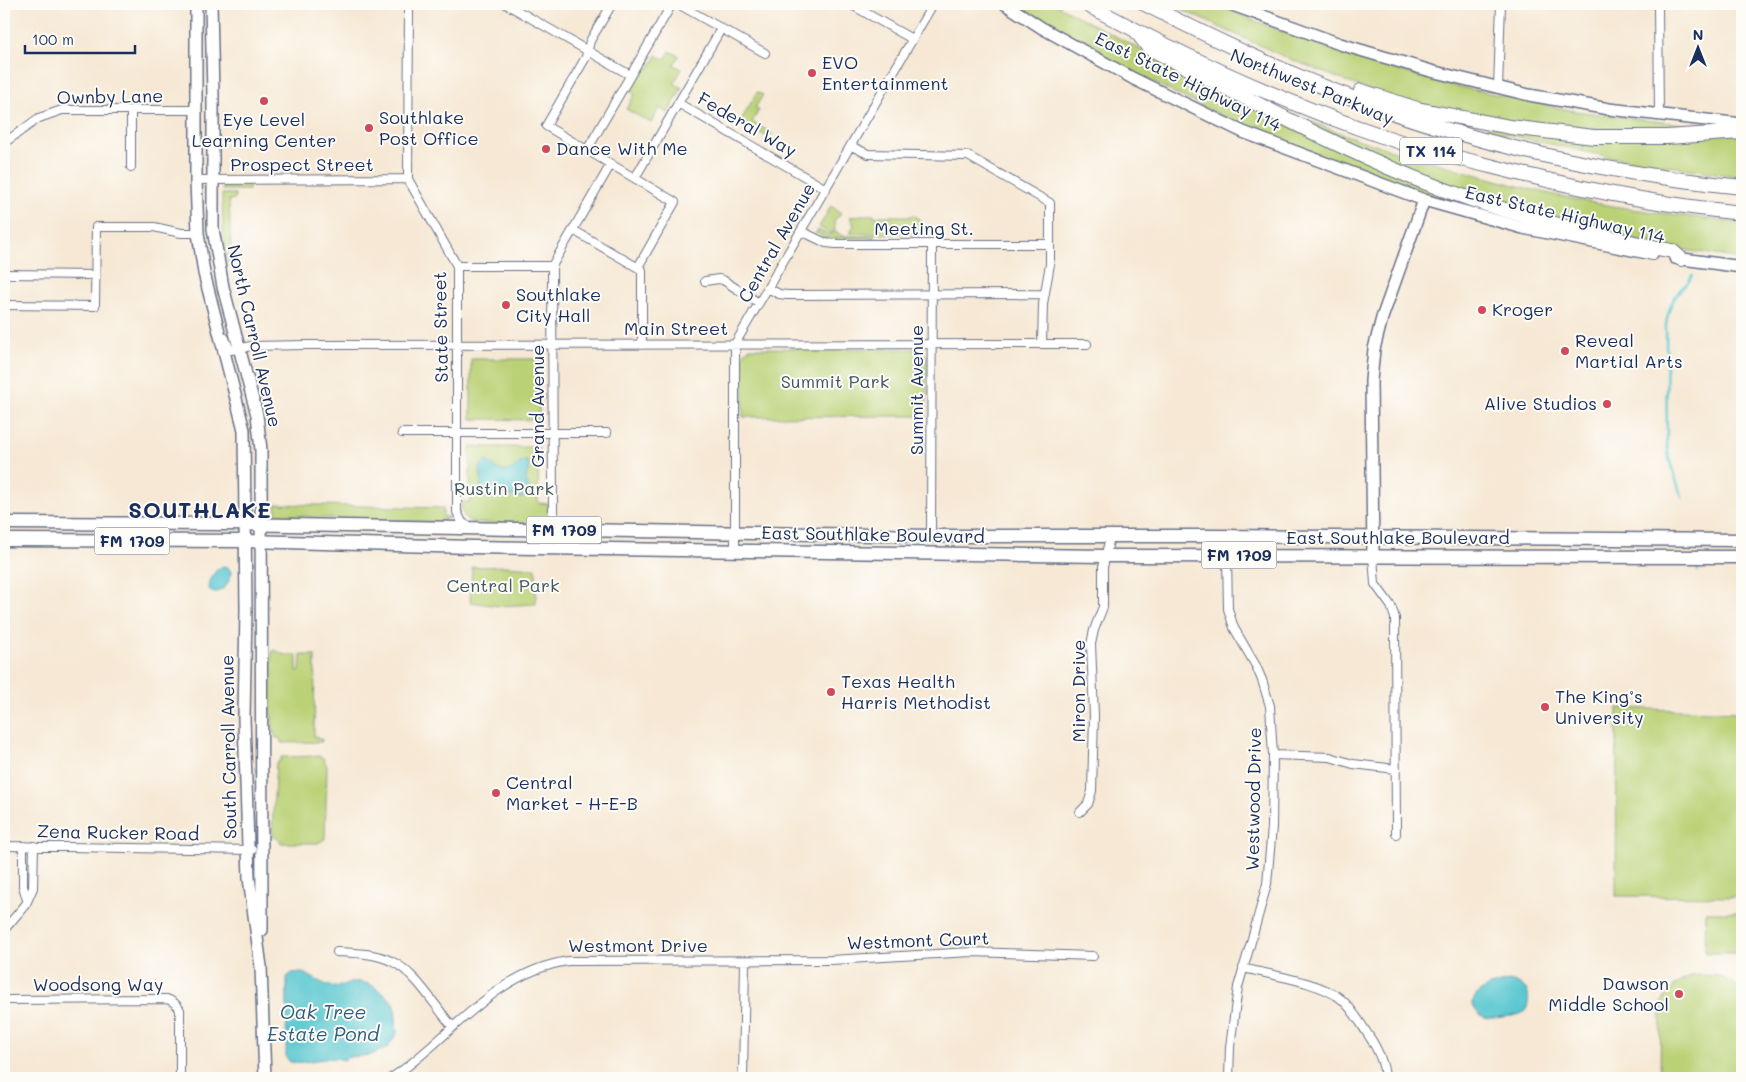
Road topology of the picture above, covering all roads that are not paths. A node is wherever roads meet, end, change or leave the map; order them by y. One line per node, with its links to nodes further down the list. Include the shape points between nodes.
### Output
1 (196, 4): 26 (main road, North Carroll Avenue)
2 (211, 4): 38 (main road, North Carroll Avenue)
3 (409, 4): 36 (street, State Street)
4 (506, 4): 19 (street)
5 (612, 4): 19 (street, via 590,41)
6 (672, 4): 21 (street)
7 (678, 4): 16 (street)
8 (850, 4): 18 (street)
9 (933, 4): 18 (street, Central Avenue)
10 (1005, 4): 41 (main road, East State Highway 114, via 1134,79 1243,132)
11 (1086, 4): 17 (highway, Northwest Parkway / TX 114)
12 (1144, 4): 22 (highway, Northwest Parkway / TX 114)
13 (1230, 4): 23 (main road, via 1340,44)
14 (1502, 4): 23 (street)
15 (1658, 4): 27 (street)
16 (721, 28): 20 (street); 24 (street)
17 (1137, 31): 42 (highway, Northwest Parkway / TX 114, via 1222,73 1322,114 1427,150 1590,190); 48 (highway, via 1149,48 1318,134 1414,178 1528,217 1672,251)
18 (912, 39): 31 (street, Central Avenue)
19 (588, 51): 21 (street); 32 (street, via 546,126)
20 (765, 53)
21 (630, 75): 32 (street)
22 (1298, 76): 29 (highway, via 1317,75 1417,109 1510,127 1594,137); 39 (highway, Northwest Parkway / TX 114, via 1440,128 1540,155 1678,180)
23 (1498, 88): 27 (main road)
24 (678, 103): 35 (street); 40 (street, Federal Way)
25 (131, 110): 26 (street, Ownby Lane); 30 (street, Ownby Lane, via 62,110 39,118); 34 (street)
26 (196, 110): 37 (main road, North Carroll Avenue)
27 (1659, 115): 28 (main road)
28 (1742, 124)
29 (1742, 132)
30 (4, 143)
31 (851, 146): 40 (street, Central Avenue); 47 (street, via 868,154 962,154 975,159 1050,203)
32 (587, 150): 33 (street)
33 (611, 164): 35 (street); 43 (street)
34 (131, 167)
35 (635, 178): 51 (street, via 676,202)
36 (408, 179): 38 (street, Prospect Street); 49 (street, State Street)
37 (196, 180): 38 (street, Prospect Street); 45 (main road, North Carroll Avenue)
38 (213, 180): 69 (main road, North Carroll Avenue, via 213,229)
39 (1742, 187)
40 (826, 188): 44 (street, Central Avenue)
41 (1424, 200): 48 (main road, East State Highway 114, via 1522,228); 86 (main road, via 1374,349 1371,381)
42 (1742, 213)
43 (573, 230): 50 (street); 51 (street)
44 (801, 231): 46 (street, Meeting St., via 826,243 836,244); 56 (street, Central Avenue)
45 (198, 233): 54 (street, via 181,233 154,226 96,227); 61 (main road, North Carroll Avenue, via 204,273)
46 (932, 244): 47 (street, Meeting St.); 58 (street, Summit Avenue)
47 (1050, 244): 57 (street, via 1050,274)
48 (1681, 260): 52 (main road, East State Highway 114)
49 (457, 266): 50 (street); 66 (street, State Street)
50 (552, 266): 67 (street, Grand Avenue)
51 (638, 267): 68 (street, via 642,270)
52 (1742, 267)
53 (4, 274): 54 (street)
54 (95, 275): 60 (street, via 95,306)
55 (705, 281): 59 (street, via 723,280)
56 (768, 288): 58 (street, via 787,295); 59 (street, Central Avenue)
57 (1045, 294): 58 (street); 64 (street)
58 (932, 295): 62 (street, Summit Avenue)
59 (759, 303): 63 (street, Central Avenue)
60 (4, 305)
61 (219, 328): 69 (street, via 230,350); 77 (main road, North Carroll Avenue, via 244,430)
62 (931, 343): 63 (street, Main Street); 64 (street, Main Street); 84 (street, Summit Avenue)
63 (735, 344): 68 (street, Main Street); 83 (street)
64 (1042, 344): 65 (street, Main Street)
65 (1087, 344)
66 (458, 345): 67 (street, Main Street); 69 (street, Main Street, via 251,346); 73 (street, State Street)
67 (552, 345): 68 (street, Main Street); 71 (street, Grand Avenue)
68 (642, 345)
69 (239, 349): 78 (main road, North Carroll Avenue, via 259,428)
70 (402, 433): 73 (street)
71 (553, 433): 72 (street); 73 (street); 75 (street, Grand Avenue)
72 (608, 433)
73 (458, 434): 74 (street, State Street)
74 (457, 512): 79 (street); 80 (street)
75 (553, 513): 81 (street); 82 (street)
76 (4, 523): 77 (main road, East Southlake Boulevard / FM 1709)
77 (245, 525): 78 (main road, East Southlake Boulevard / FM 1709); 89 (main road, South Carroll Avenue)
78 (261, 525): 79 (main road, East Southlake Boulevard / FM 1709); 90 (main road, South Carroll Avenue)
79 (440, 528): 80 (main road, East Southlake Boulevard / FM 1709)
80 (471, 529): 81 (main road, East Southlake Boulevard / FM 1709)
81 (538, 530): 82 (main road, East Southlake Boulevard / FM 1709)
82 (565, 530): 83 (main road, East Southlake Boulevard / FM 1709)
83 (735, 533): 84 (main road, East Southlake Boulevard / FM 1709); 91 (street)
84 (931, 536): 85 (main road, East Southlake Boulevard / FM 1709)
85 (1110, 537): 86 (main road, East Southlake Boulevard / FM 1709); 93 (street, Miron Drive)
86 (1373, 538): 88 (main road, East Southlake Boulevard / FM 1709); 94 (main road)
87 (4, 540): 89 (main road, East Southlake Boulevard / FM 1709)
88 (1742, 540)
89 (245, 541): 90 (main road, East Southlake Boulevard / FM 1709); 96 (main road, South Carroll Avenue)
90 (261, 542): 91 (main road, East Southlake Boulevard / FM 1709); 98 (main road, South Carroll Avenue)
91 (735, 550): 93 (main road, East Southlake Boulevard / FM 1709)
92 (1227, 555): 93 (main road, East Southlake Boulevard / FM 1709); 94 (main road, East Southlake Boulevard / FM 1709); 99 (street, Westwood Drive, via 1228,609 1234,628 1256,666 1270,705)
93 (1105, 556): 102 (street, Miron Drive, via 1103,607 1091,644 1094,716 1092,791 1088,804)
94 (1373, 556): 95 (main road, East Southlake Boulevard / FM 1709); 100 (street, via 1375,584 1391,606 1395,618)
95 (1742, 557)
96 (244, 704): 97 (main road, South Carroll Avenue); 98 (main road, via 253,738)
97 (245, 746): 101 (main road, via 256,753 259,760); 107 (main road, South Carroll Avenue)
98 (263, 750): 101 (main road, South Carroll Avenue)
99 (1273, 755): 100 (street, via 1330,757 1353,764); 115 (street, Westwood Drive, via 1267,884)
100 (1396, 769): 103 (street)
101 (262, 791): 108 (main road, South Carroll Avenue)
102 (1080, 812)
103 (1396, 834)
104 (4, 846): 105 (street, Zena Rucker Road)
105 (23, 846): 106 (street, Zena Rucker Road); 109 (street, via 23,886)
106 (34, 846): 107 (street, Zena Rucker Road); 109 (street, via 33,888)
107 (248, 850): 108 (street, Zena Rucker Road); 114 (main road, South Carroll Avenue)
108 (262, 850): 114 (main road, South Carroll Avenue)
109 (27, 900): 110 (street)
110 (4, 930)
111 (337, 952): 117 (street, via 372,955 392,961 413,977)
112 (1092, 956): 113 (street, Westmont Court, via 971,952)
113 (745, 961): 117 (street, Westmont Drive, via 556,962 513,980); 121 (street)
114 (261, 967): 119 (main road, South Carroll Avenue)
115 (1243, 968): 122 (street, Westwood Drive, via 1235,1002); 123 (street, via 1302,983 1340,998 1374,1044 1382,1060)
116 (4, 1000): 118 (street, Woodsong Way, via 173,1001 180,1010)
117 (453, 1027): 120 (street, Westmont Drive, via 410,1066)
118 (180, 1078)
119 (265, 1078)
120 (390, 1078)
121 (743, 1078)
122 (1229, 1078)
123 (1384, 1078)

